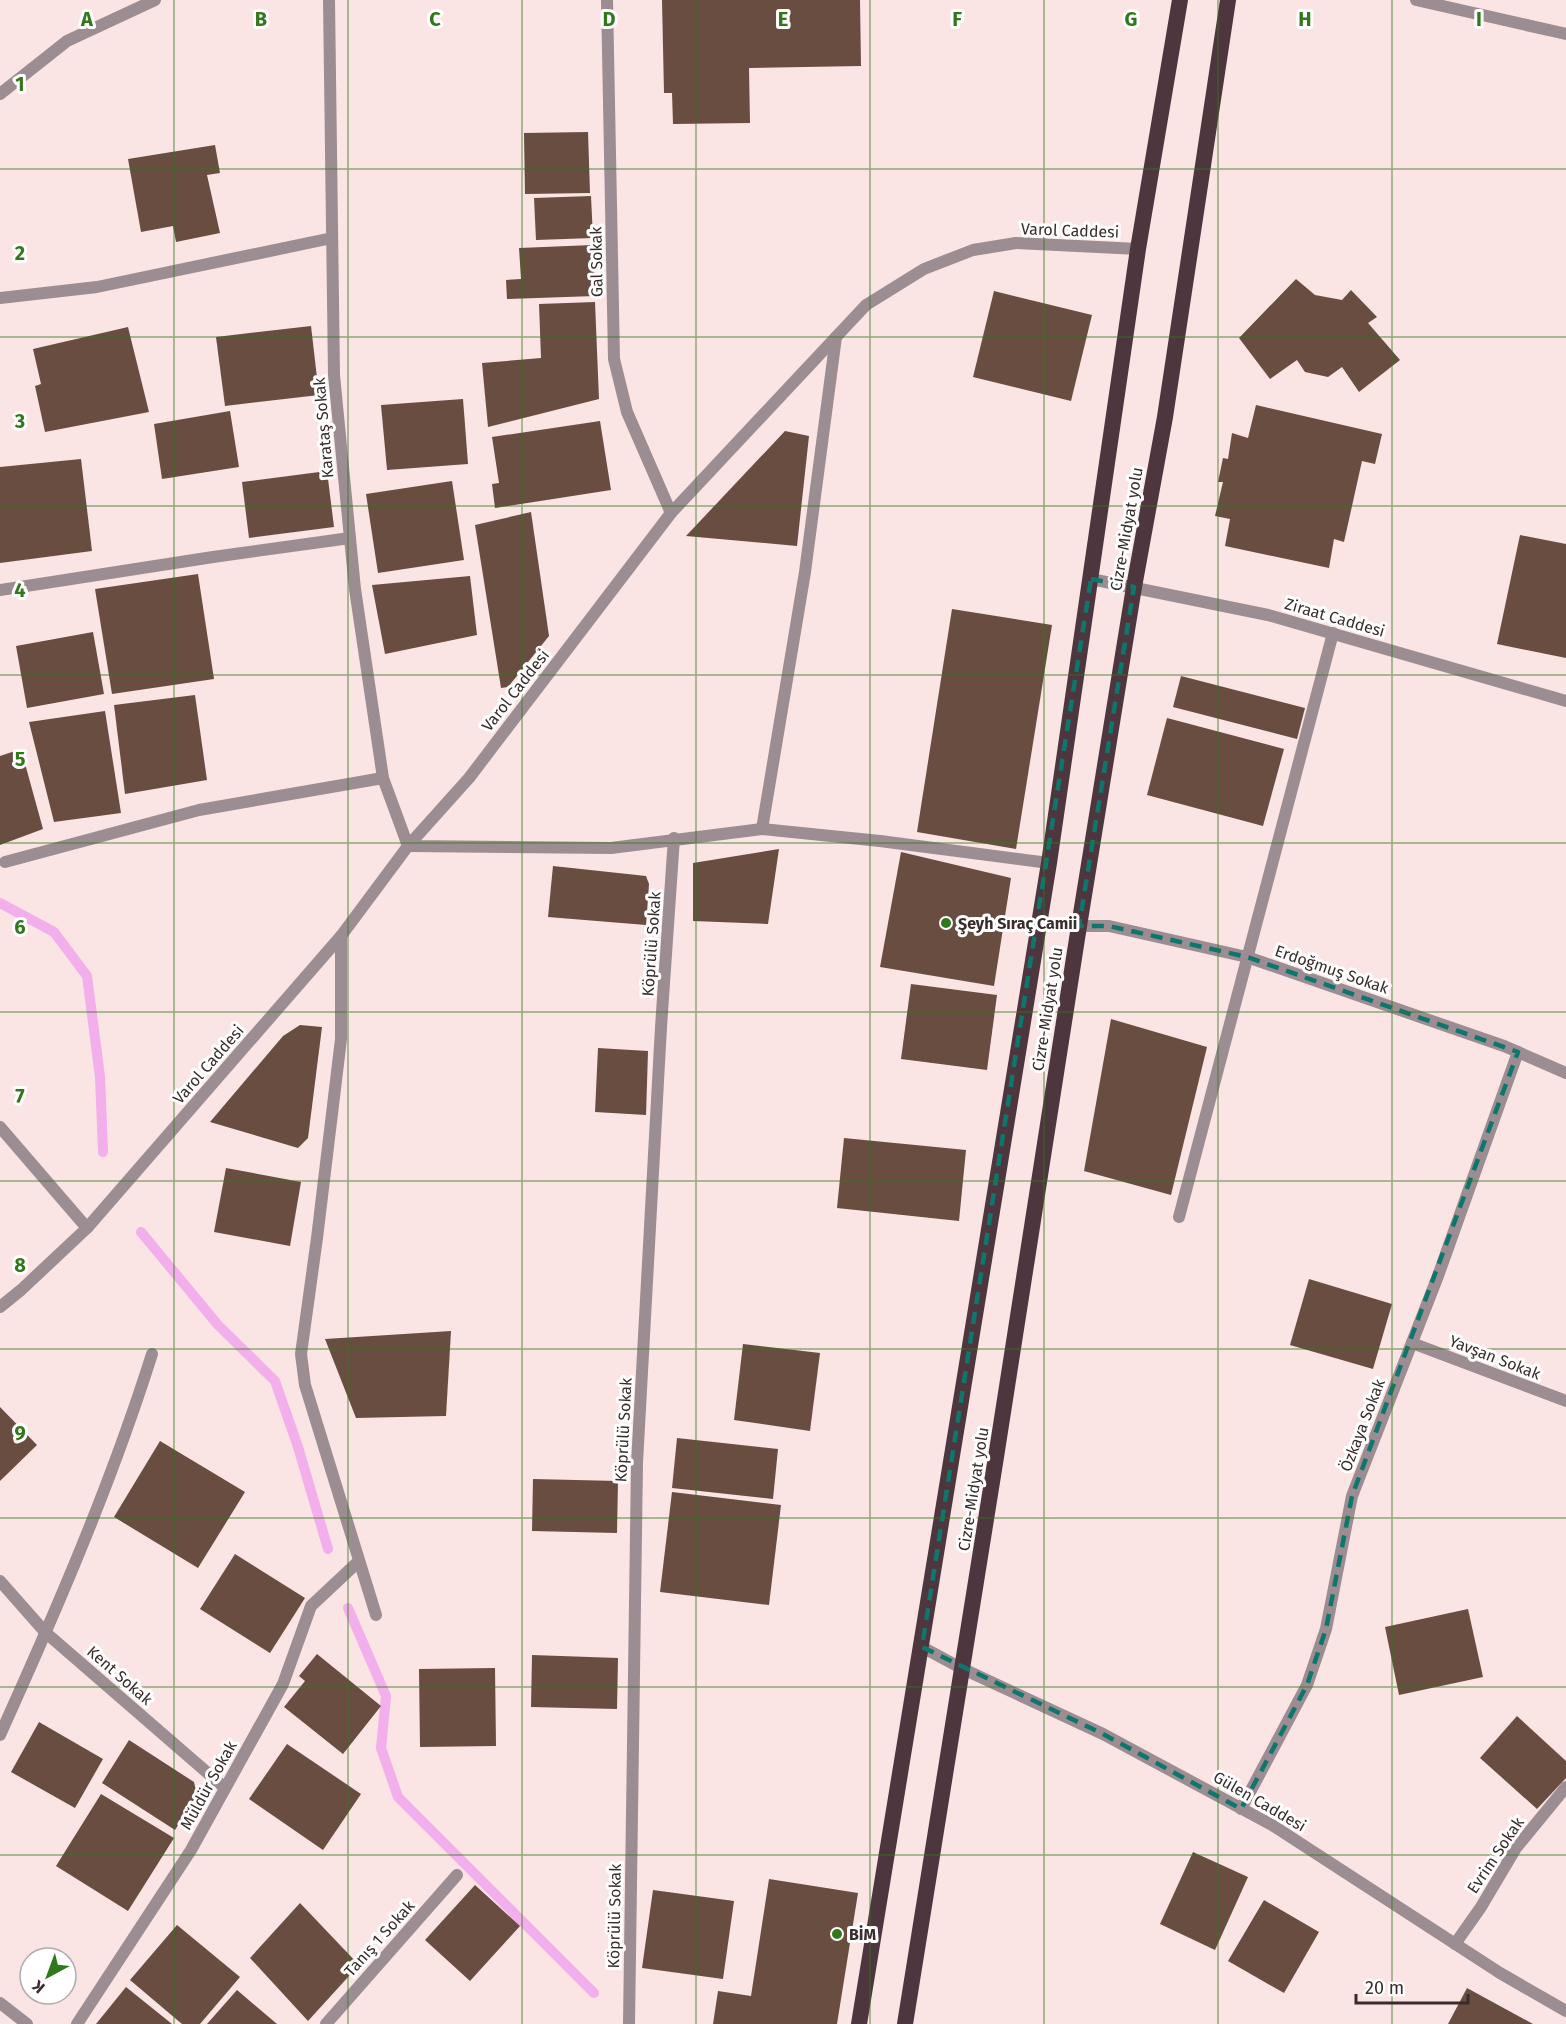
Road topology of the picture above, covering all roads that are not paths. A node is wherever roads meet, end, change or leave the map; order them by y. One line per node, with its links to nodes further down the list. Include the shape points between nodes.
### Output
1 (155, 0): 8 (street, via 67,41)
2 (328, 0): 9 (street, Karataş Sokak)
3 (607, 0): 13 (street, Gal Sokak, via 614,359 627,412)
4 (1180, 0): 10 (highway, Cizre-Midyat yolu)
5 (1228, 0): 16 (highway, Cizre-Midyat yolu, via 1165,417)
6 (1416, 0): 7 (street)
7 (1566, 34)
8 (0, 94)
9 (332, 238): 11 (street, via 97,288); 14 (street, Karataş Sokak, via 334,375)
10 (1137, 249): 12 (street, Varol Caddesi, via 1016,243 973,250 924,269 866,305); 15 (highway, Cizre-Midyat yolu)
11 (0, 298)
12 (836, 337): 13 (street, Varol Caddesi); 21 (street, via 805,572)
13 (671, 513): 23 (street, Varol Caddesi, via 469,778)
14 (350, 538): 17 (street); 20 (street, Karataş Sokak)
15 (1091, 579): 16 (street, Ziraat Caddesi); 25 (highway, Cizre-Midyat yolu)
16 (1134, 587): 18 (street, Ziraat Caddesi, via 1268,615); 26 (highway, Cizre-Midyat yolu)
17 (0, 590)
18 (1332, 633): 19 (street, Ziraat Caddesi); 28 (street)
19 (1566, 701)
20 (383, 777): 23 (street, Karataş Sokak); 24 (street, via 199,810)
21 (762, 829): 22 (street); 25 (street)
22 (674, 838): 23 (street, via 611,848); 55 (street, Köprülü Sokak, via 637,1463)
23 (408, 846): 27 (street, Varol Caddesi)
24 (5, 862)
25 (1049, 863): 42 (highway, Cizre-Midyat yolu)
26 (1078, 926): 28 (street, Erdoğmuş Sokak, via 1109,926); 43 (highway, Cizre-Midyat yolu)
27 (341, 936): 33 (street, Varol Caddesi); 38 (street, via 341,1039 301,1354 306,1385)
28 (1247, 957): 29 (street, Erdoğmuş Sokak); 32 (street)
29 (1518, 1052): 30 (street, Erdoğmuş Sokak); 35 (street, Özkaya Sokak)
30 (1566, 1073)
31 (0, 1127): 33 (street)
32 (1179, 1217)
33 (87, 1228): 34 (street, Varol Caddesi)
34 (0, 1307)
35 (1412, 1343): 37 (street, Yavşan Sokak); 47 (street, Özkaya Sokak, via 1352,1496 1326,1629 1307,1685)
36 (152, 1354): 41 (street, via 130,1423)
37 (1566, 1401)
38 (359, 1561): 40 (street); 46 (street, Müldür Sokak, via 311,1606 283,1684)
39 (0, 1581): 41 (street, Kent Sokak)
40 (376, 1615)
41 (45, 1632): 44 (street); 46 (street, Kent Sokak)
42 (922, 1647): 43 (street, Gülen Caddesi); 56 (highway, Cizre-Midyat yolu)
43 (961, 1668): 47 (street, Gülen Caddesi, via 1103,1734); 57 (highway, Cizre-Midyat yolu)
44 (0, 1735)
45 (1566, 1787): 49 (street, Evrim Sokak, via 1516,1848)
46 (225, 1788): 53 (street, Müldür Sokak, via 191,1850)
47 (1241, 1809): 49 (street, Gülen Caddesi, via 1272,1824)
48 (457, 1875): 54 (street, Tanış 1 Sokak)
49 (1455, 1944): 51 (street, Gülen Caddesi)
50 (0, 2004): 52 (street)
51 (1566, 2011)
52 (27, 2024)
53 (77, 2024)
54 (326, 2024)
55 (629, 2024)
56 (859, 2024)
57 (905, 2024)

